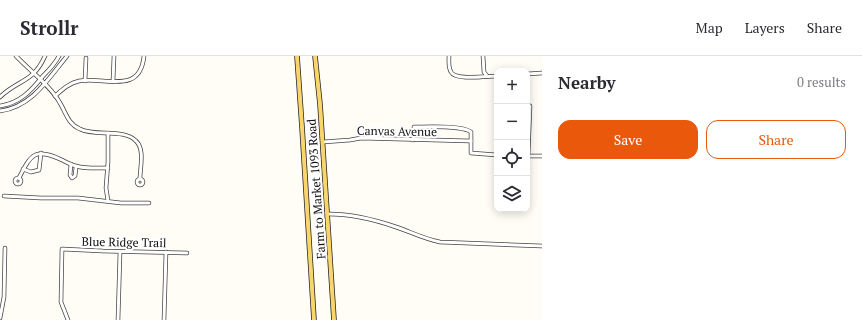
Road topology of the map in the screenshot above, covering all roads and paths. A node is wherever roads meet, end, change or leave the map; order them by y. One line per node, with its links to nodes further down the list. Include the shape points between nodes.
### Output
1 (16, 56): 13 (street)
2 (45, 56): 13 (street)
3 (59, 56): 17 (street)
4 (67, 56): 20 (street)
5 (114, 56): 19 (street)
6 (144, 56): 19 (street, via 143,66 136,76 127,82)
7 (297, 56): 52 (main road, Farm to Market 1093 Road)
8 (315, 56): 28 (main road, Farm to Market 1093 Road)
9 (449, 56): 15 (street, via 453,75)
10 (483, 56): 15 (street)
11 (86, 58): 18 (street)
12 (542, 73): 14 (street)
13 (34, 74): 17 (street); 22 (street, via 24,82 10,87)
14 (530, 74)
15 (486, 76): 16 (street)
16 (494, 76)
17 (40, 80): 20 (street); 23 (street, via 25,96)
18 (86, 81): 19 (street); 21 (street, via 78,81 67,86)
19 (113, 81)
20 (44, 84): 21 (street); 24 (street, via 23,104)
21 (55, 96): 25 (street, via 71,124 88,132)
22 (0, 97)
23 (0, 106)
24 (0, 111)
25 (108, 134): 35 (street); 38 (street, via 130,136 138,144 141,152)
26 (413, 140): 27 (street, Canvas Avenue); 27 (street, via 414,127 470,130); 28 (street, Canvas Avenue, via 361,138)
27 (471, 141): 30 (street, via 471,153)
28 (323, 142): 42 (main road, Farm to Market 1093 Road)
29 (41, 153): 33 (street, via 51,154); 36 (street, via 31,157); 36 (street, via 39,170 31,172)
30 (494, 155)
31 (530, 156): 32 (street)
32 (542, 156)
33 (71, 164): 34 (street); 34 (street, via 72,178 75,176)
34 (76, 166): 35 (street)
35 (108, 168): 40 (street)
36 (24, 169): 37 (street)
37 (19, 178)
38 (140, 179)
39 (4, 196): 40 (street, via 68,197)
40 (108, 201): 41 (street)
41 (149, 203)
42 (328, 214): 43 (street, via 370,219 440,242); 53 (main road, Farm to Market 1093 Road)
43 (542, 246)
44 (5, 248): 48 (street, via 4,297)
45 (120, 252): 46 (street, Blue Ridge Trail); 49 (street, Blue Ridge Trail, via 62,249 61,302); 50 (street)
46 (166, 252): 47 (street, Blue Ridge Trail); 51 (street)
47 (187, 252)
48 (0, 318)
49 (68, 320)
50 (118, 320)
51 (164, 320)
52 (314, 320)
53 (334, 320)

